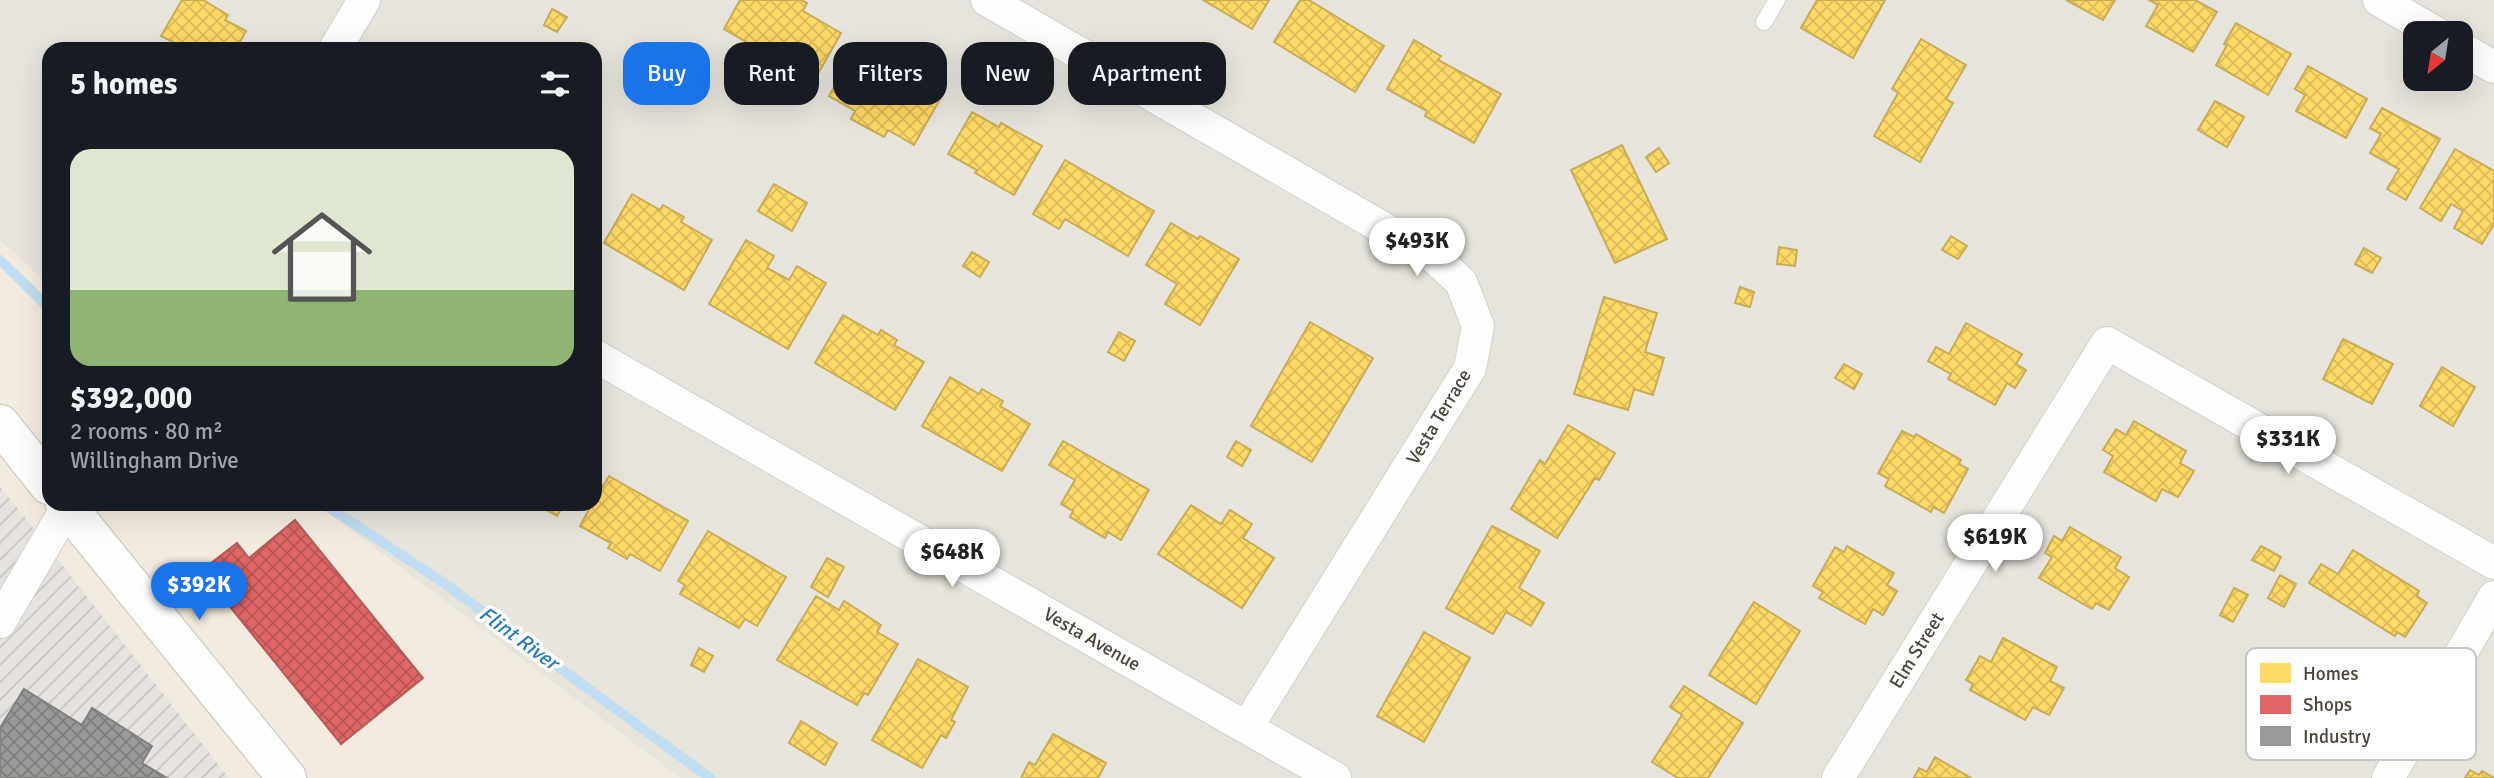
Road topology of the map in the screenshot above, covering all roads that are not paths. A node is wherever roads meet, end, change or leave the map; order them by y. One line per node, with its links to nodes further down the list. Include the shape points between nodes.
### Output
1 (363, 0): 7 (street)
2 (987, 0): 19 (street, Vesta Terrace, via 1436,258 1461,282 1478,327 1470,368)
3 (1777, 0): 6 (lane)
4 (2379, 0): 5 (street)
5 (2415, 21)
6 (1764, 22)
7 (339, 42)
8 (2473, 55): 9 (street)
9 (2494, 67)
10 (602, 360): 19 (street, Vesta Avenue)
11 (0, 424): 12 (street)
12 (42, 475)
13 (57, 511): 17 (street)
14 (72, 511): 21 (street)
15 (2494, 563): 23 (street, Elm Street, via 2108,343)
16 (2494, 597): 18 (street)
17 (0, 622)
18 (2464, 648)
19 (1247, 727): 22 (street, Vesta Avenue)
20 (2399, 760): 24 (street)
21 (287, 778)
22 (1335, 778)
23 (1838, 778)
24 (2388, 778)

